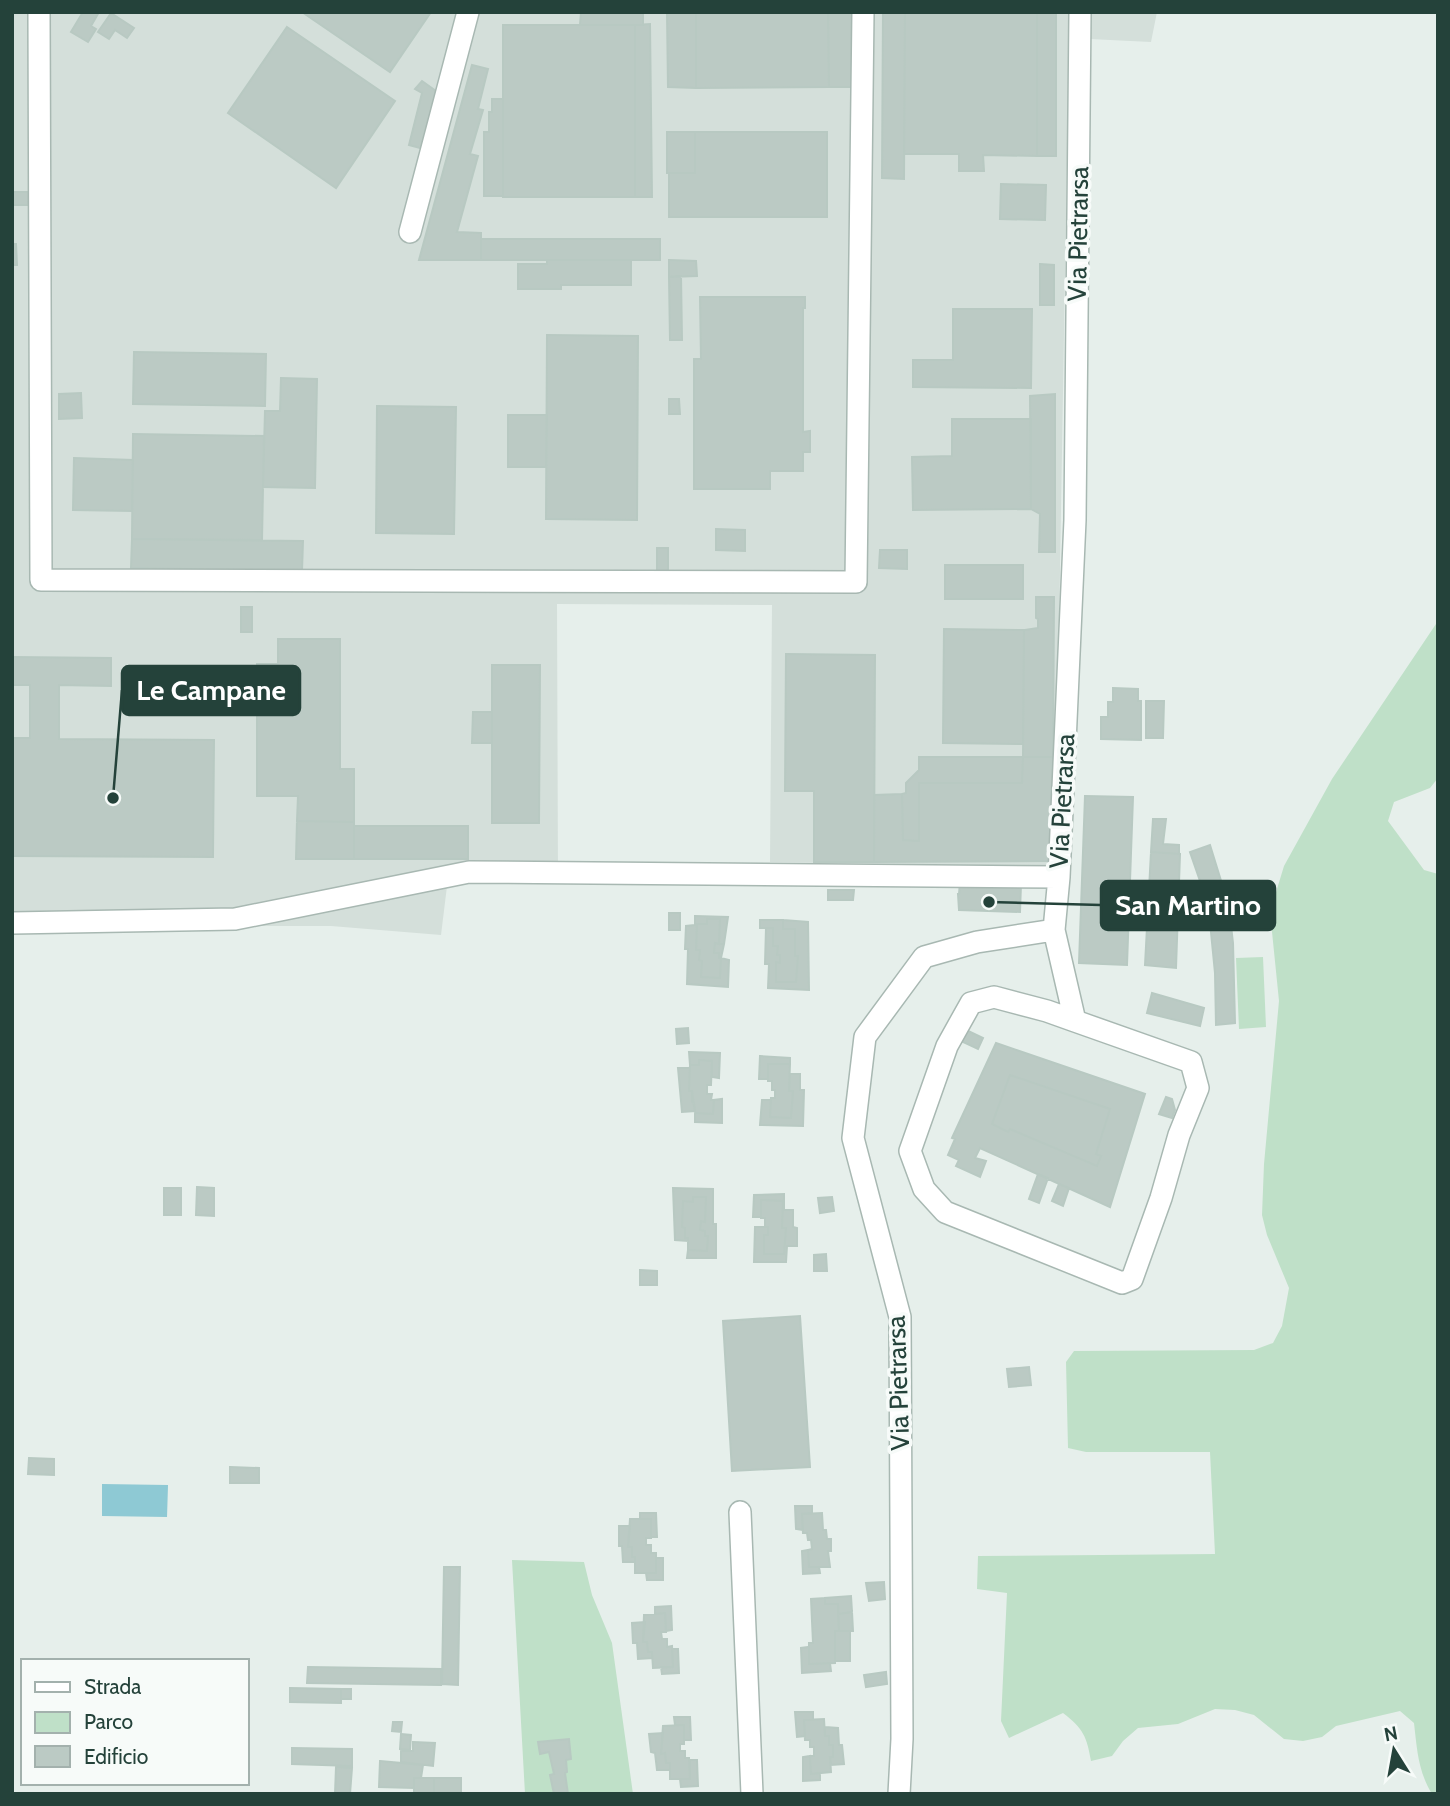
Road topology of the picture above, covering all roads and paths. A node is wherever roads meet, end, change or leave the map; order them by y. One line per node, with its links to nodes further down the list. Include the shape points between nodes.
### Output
1 (39, 12): 3 (street, via 41,580 856,582)
2 (468, 12): 5 (street)
3 (863, 12)
4 (1080, 12): 6 (street, Via Pietrarsa, via 1075,520)
5 (410, 232)
6 (1059, 877): 7 (street, via 469,872 235,919); 8 (street, Via Pietrarsa)
7 (12, 923)
8 (1054, 930): 9 (street); 12 (street, Via Pietrarsa, via 977,942 924,957 864,1037 853,1138 900,1317)
9 (1075, 1021): 9 (street, via 1191,1062 1199,1088 1132,1279 1122,1283 945,1212 923,1189 909,1151 947,1046 971,1003 994,997)
10 (740, 1512): 11 (street)
11 (752, 1794)
12 (899, 1794)

